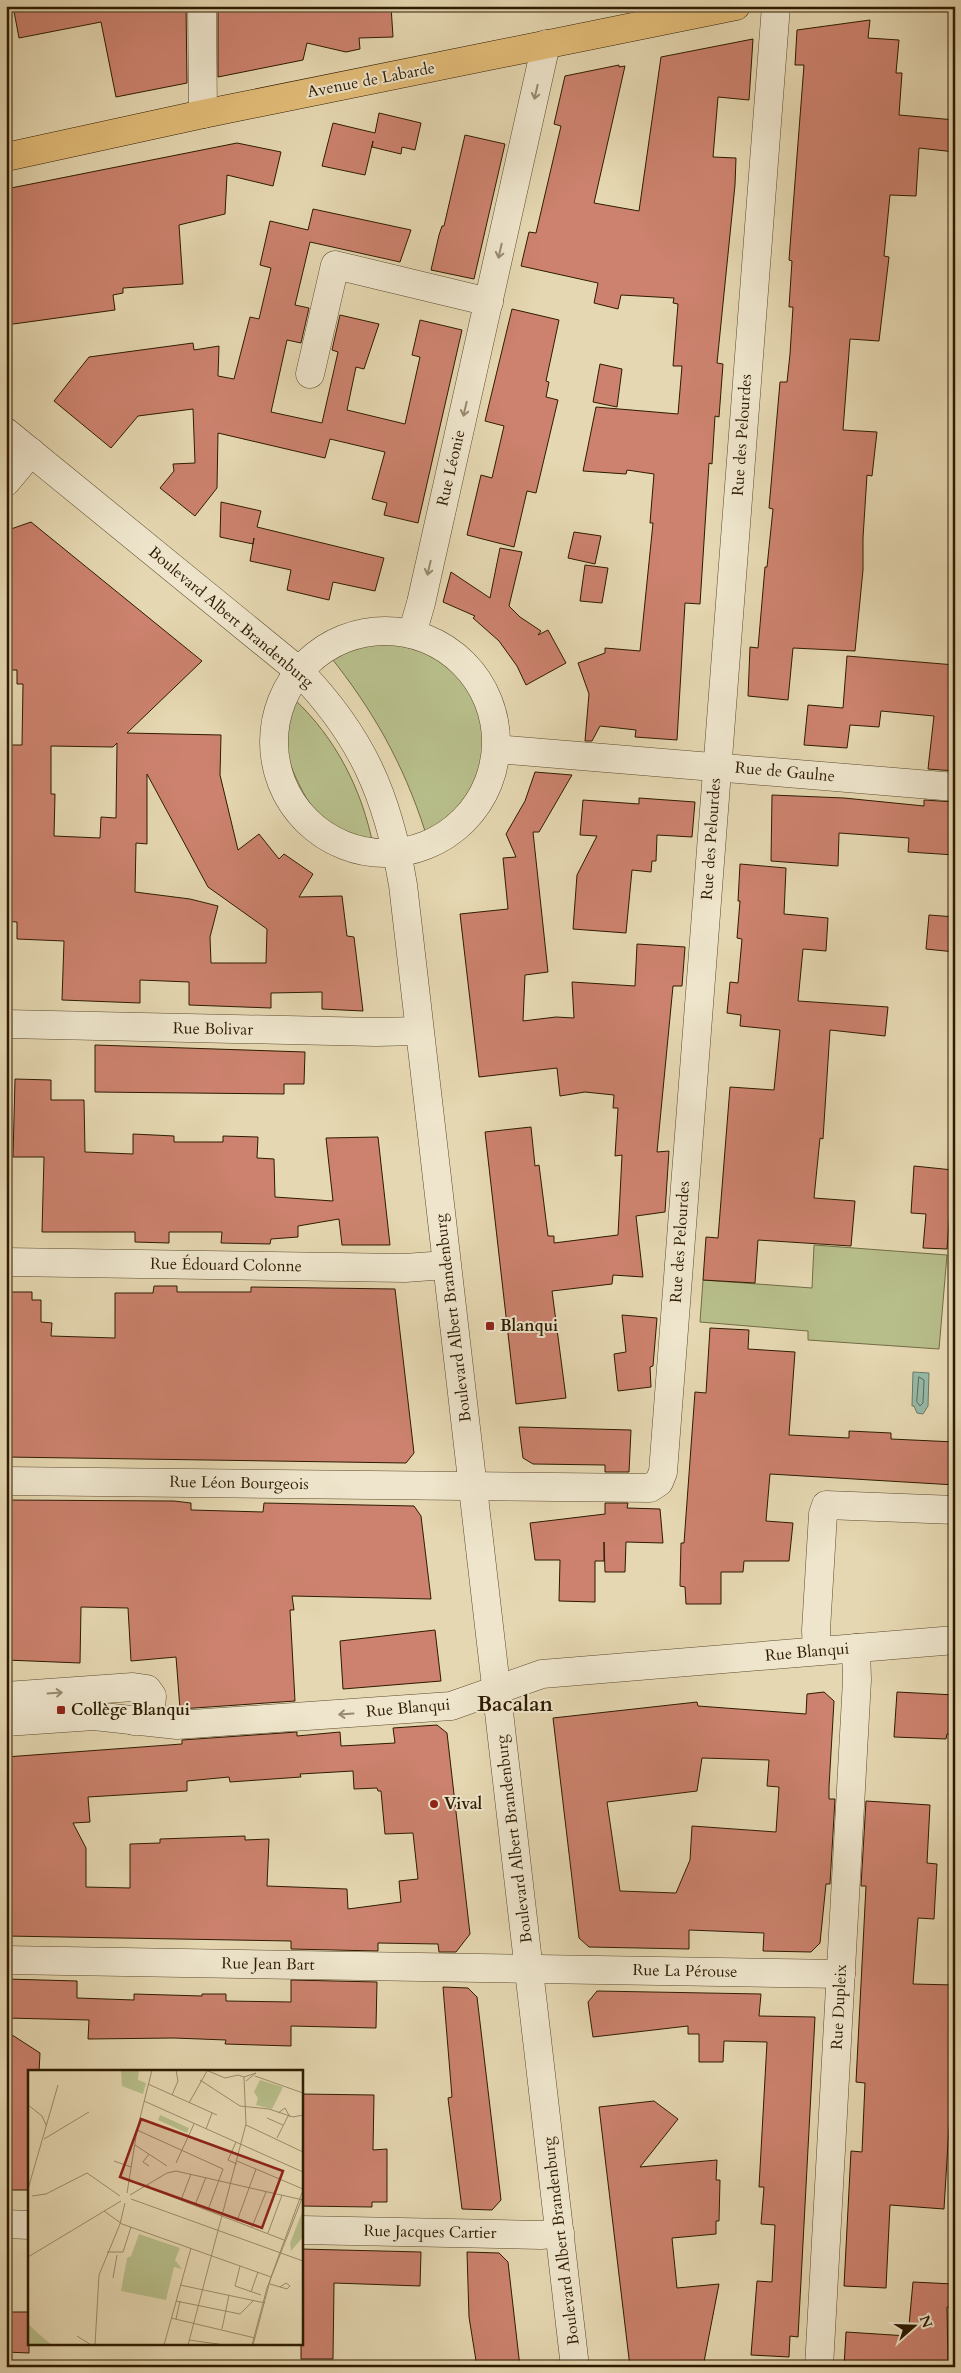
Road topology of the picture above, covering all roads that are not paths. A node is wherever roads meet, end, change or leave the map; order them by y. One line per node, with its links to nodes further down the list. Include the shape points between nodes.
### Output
1 (202, 6): 5 (street)
2 (736, 6): 4 (main road, Avenue de Labarde)
3 (776, 6): 15 (street, Rue des Pelourdes)
4 (546, 44): 5 (main road, Avenue de Labarde); 7 (street, Rue Léonie, one-way to 7)
5 (203, 114): 6 (main road, Avenue de Labarde)
6 (6, 157)
7 (489, 302): 8 (street, via 335,265); 12 (street, Rue Léonie, one-way to 12)
8 (310, 374)
9 (6, 432): 10 (street, Boulevard Albert Brandenburg)
10 (31, 452): 11 (street); 13 (street, Boulevard Albert Brandenburg)
11 (6, 482)
12 (412, 634): 13 (street, via 381,630 362,632 344,638 312,657); 14 (street, via 436,643 457,657 475,676 487,698 494,723)
13 (299, 671): 17 (street, Boulevard Albert Brandenburg, via 333,709 363,755 384,802); 17 (street, via 277,713 273,737 275,761 289,798 309,823 328,838 350,848 373,853)
14 (496, 749): 15 (street, Rue de Gaulne); 17 (street, via 486,788 475,808 459,825 441,839)
15 (717, 766): 16 (street, Rue de Gaulne); 23 (street, Rue des Pelourdes, via 663,1472 659,1482 650,1488)
16 (955, 787)
17 (397, 853): 19 (street, Boulevard Albert Brandenburg)
18 (6, 1024): 19 (street, Rue Bolivar)
19 (419, 1031): 21 (street, Boulevard Albert Brandenburg)
20 (6, 1262): 21 (street, Rue Édouard Colonne, via 405,1268)
21 (446, 1265): 23 (street, Boulevard Albert Brandenburg)
22 (6, 1481): 23 (street, Rue Léon Bourgeois)
23 (472, 1486): 28 (street, Boulevard Albert Brandenburg)
24 (955, 1510): 27 (street, via 826,1505)
25 (955, 1640): 26 (street, Rue Blanqui)
26 (856, 1648): 27 (street, Rue Blanqui); 34 (street, Rue Dupleix)
27 (817, 1651): 28 (street, Rue Blanqui, via 542,1674)
28 (496, 1689): 30 (street, Rue Blanqui, one-way to 30, via 451,1706 177,1725); 33 (street, Boulevard Albert Brandenburg)
29 (6, 1696): 30 (street, one-way to 30, via 133,1687 147,1689 152,1696 151,1710)
30 (134, 1721): 31 (street, Rue Blanqui, via 94,1716)
31 (6, 1722)
32 (6, 1960): 33 (street, Rue Jean Bart)
33 (529, 1969): 34 (street, Rue La Pérouse); 38 (street, Boulevard Albert Brandenburg)
34 (841, 1974): 40 (street, Rue Dupleix)
35 (6, 2224): 36 (street)
36 (28, 2224)
37 (302, 2230): 38 (street, Rue Jacques Cartier)
38 (560, 2233): 39 (street, Boulevard Albert Brandenburg)
39 (576, 2367)
40 (819, 2367)

